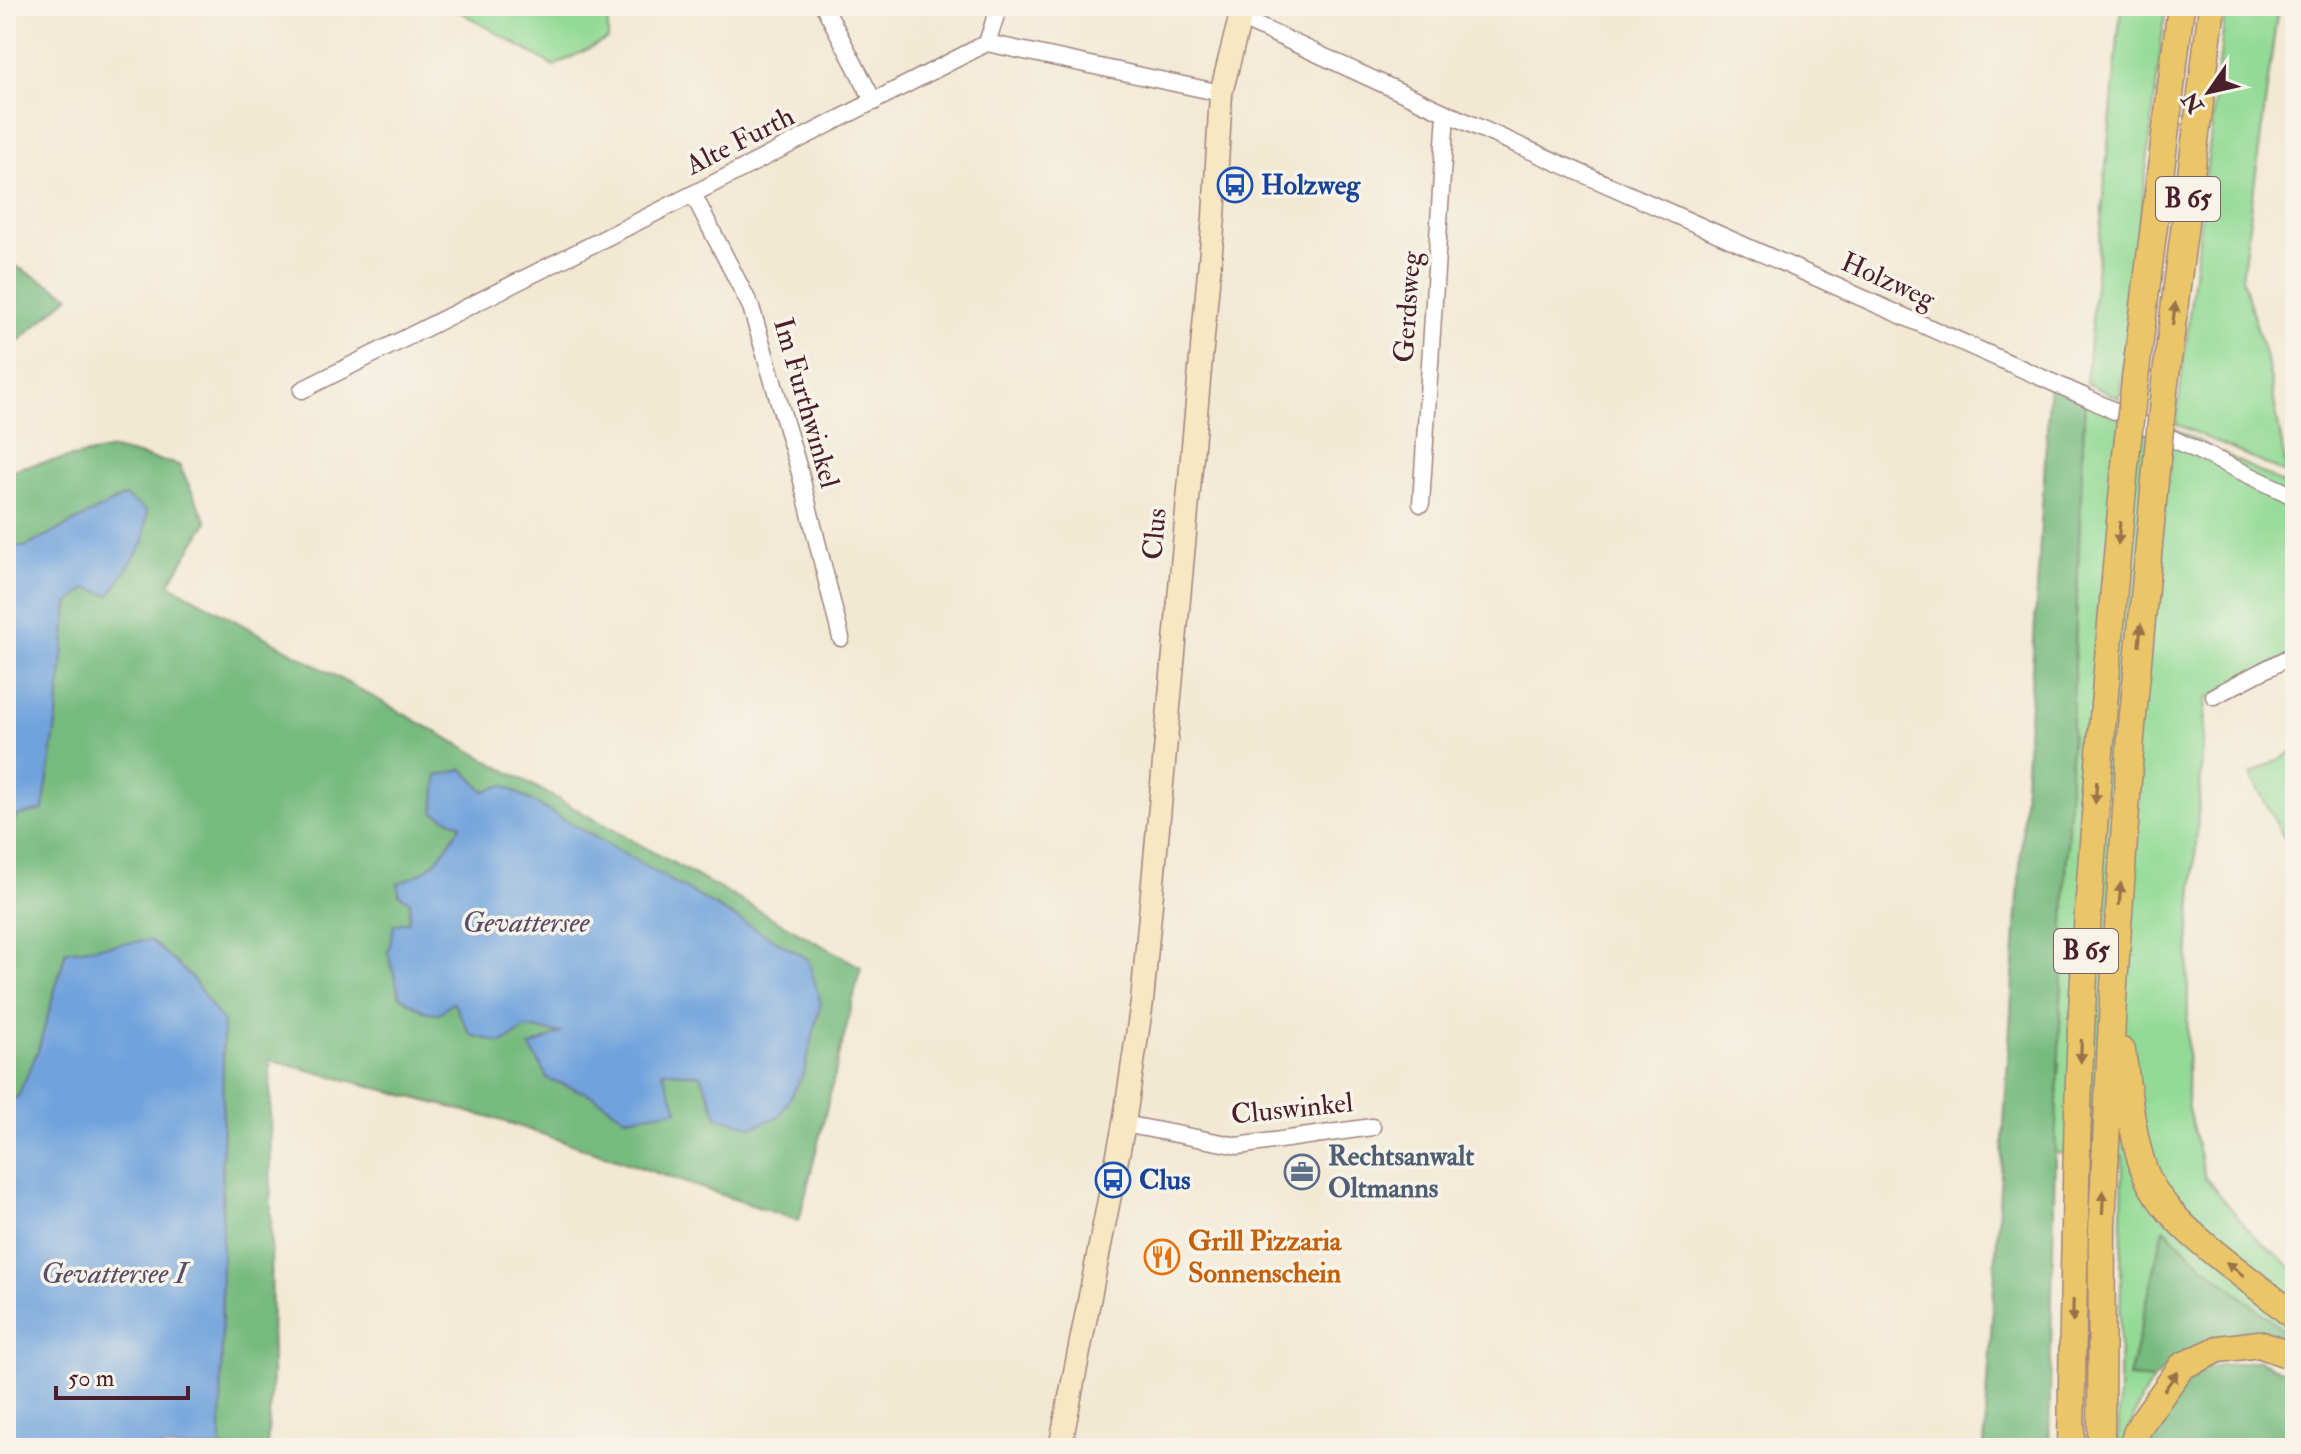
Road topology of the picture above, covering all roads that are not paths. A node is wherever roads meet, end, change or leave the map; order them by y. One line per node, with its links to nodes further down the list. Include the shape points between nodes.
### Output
1 (824, 6): 8 (street)
2 (999, 6): 6 (street)
3 (2181, 6): 23 (highway, B 65, one-way to 23, bridge, via 2126,455 2096,791 2081,1030)
4 (2212, 6): 17 (highway, B 65, one-way to 4, bridge, via 2157,459)
5 (1243, 12): 7 (main road, Clus); 9 (street, Holzweg)
6 (987, 43): 7 (street); 8 (street, Alte Furth)
7 (1221, 93): 18 (main road, Clus, via 1142,1002)
8 (874, 102): 10 (street, Alte Furth)
9 (1446, 113): 12 (street, Holzweg, via 2083,396); 13 (street, Gerdsweg)
10 (693, 194): 11 (street, Alte Furth); 14 (street, Im Furthwinkel, via 751,307)
11 (302, 390)
12 (2295, 497)
13 (1421, 504)
14 (841, 638)
15 (2295, 654): 16 (street)
16 (2214, 696)
17 (2113, 1000): 20 (highway, one-way to 17, via 2188,1229 2157,1195 2137,1143); 24 (highway, B 65, one-way to 17, via 2102,1224)
18 (1124, 1124): 19 (street, Cluswinkel, via 1238,1146); 22 (main road, Clus)
19 (1372, 1127)
20 (2295, 1318)
21 (2295, 1357): 25 (highway, one-way to 21, via 2142,1422 2182,1366 2219,1349 2259,1344)
22 (1060, 1448)
23 (2071, 1448)
24 (2101, 1448)
25 (2132, 1448)

